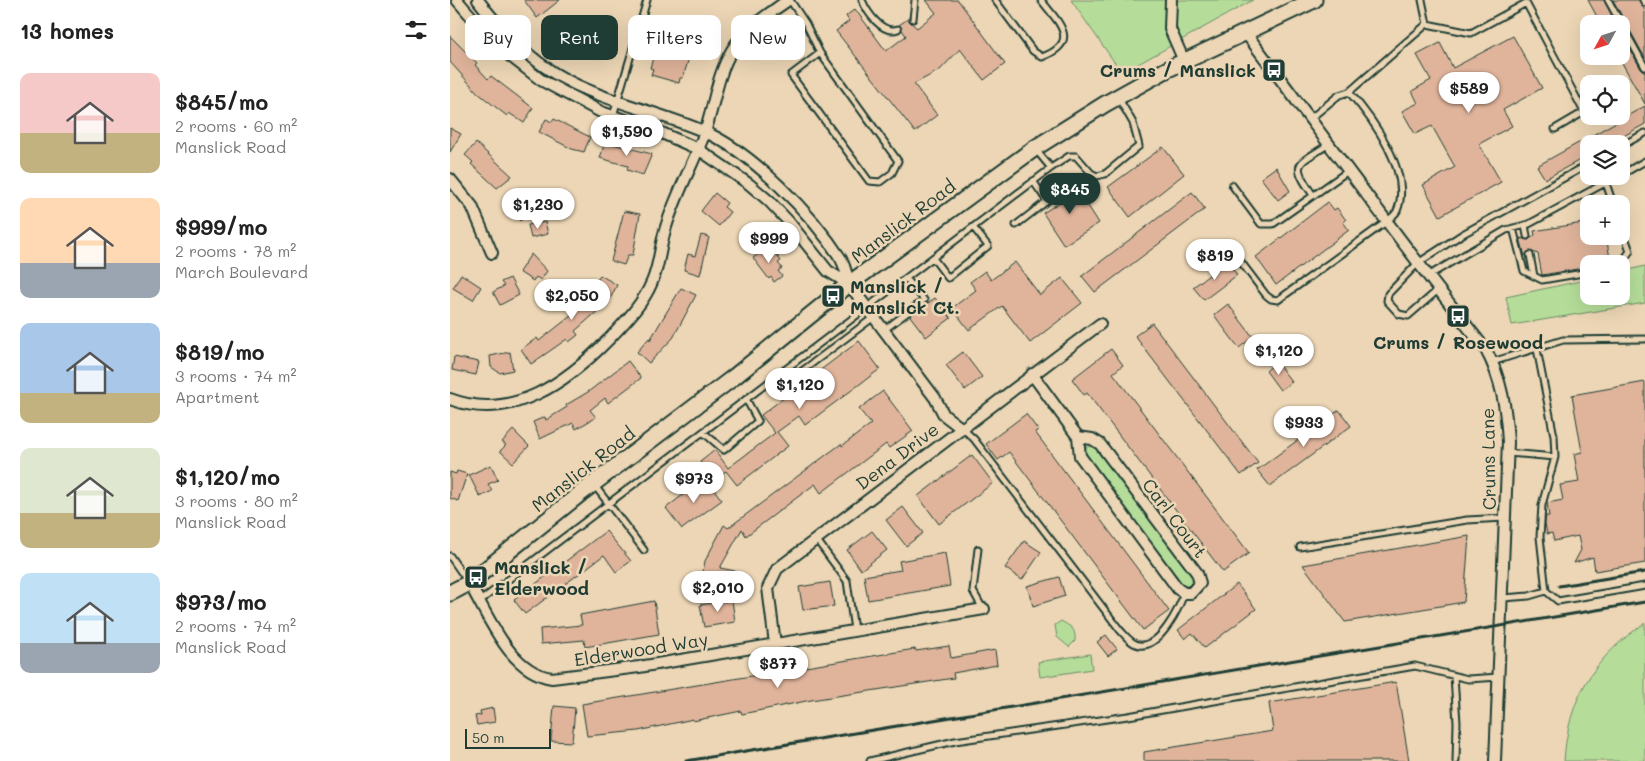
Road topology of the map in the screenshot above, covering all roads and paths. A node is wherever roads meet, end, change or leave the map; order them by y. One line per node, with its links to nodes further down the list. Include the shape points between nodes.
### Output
1 (457, 0): 23 (street, via 496,45 520,66 561,92)
2 (478, 0): 22 (street, via 501,29 537,61 572,82)
3 (647, 0): 22 (lane)
4 (789, 0): 17 (lane, via 806,24); 27 (street, via 754,26 732,49)
5 (862, 0): 15 (lane, via 872,17 883,27 894,31)
6 (914, 0): 13 (lane)
7 (995, 0): 8 (lane, via 1033,51 1042,57 1054,52 1063,43 1065,35)
8 (1042, 0)
9 (1171, 0): 18 (street, via 1170,29)
10 (1314, 0): 16 (main road, Manslick Road)
11 (1422, 0): 14 (lane)
12 (1608, 0): 19 (lane)
13 (913, 19)
14 (1427, 24): 20 (lane); 25 (lane, via 1471,34 1526,3 1584,112)
15 (898, 29)
16 (1245, 32): 18 (main road, Manslick Road); 24 (street, Crums Lane)
17 (820, 53): 17 (lane, via 791,75 869,181 880,182 892,173 898,161)
18 (1184, 61): 21 (main road, Manslick Road)
19 (1645, 67)
20 (1349, 92): 24 (lane, via 1339,95); 41 (lane, via 1371,117 1394,157 1400,191 1397,212)
21 (1118, 97): 30 (main road, Manslick Road); 32 (lane, via 1133,123 1139,146 1105,174 1098,176 1076,156 1069,156)
22 (617, 101): 23 (lane); 27 (street)
23 (613, 116): 27 (street, via 655,130)
24 (1311, 118): 29 (street, Crums Lane)
25 (1555, 129)
26 (1645, 132): 28 (lane)
27 (702, 140): 56 (street, via 769,201 828,271); 56 (street, via 743,155 774,181 842,260); 67 (street, via 675,200 653,281 636,309 594,355 562,381 527,399 492,405)
28 (1630, 141)
29 (1329, 144): 35 (street, Crums Lane); 40 (lane, via 1300,164 1298,170)
30 (1035, 148): 32 (lane); 56 (main road, Manslick Road)
31 (1645, 161): 34 (lane)
32 (1051, 168): 37 (lane)
33 (1580, 169): 51 (lane)
34 (1630, 169)
35 (1348, 171): 40 (lane); 41 (street, Crums Lane)
36 (450, 179): 47 (street, via 472,206)
37 (1033, 182): 42 (lane, via 1047,201); 44 (lane)
38 (1232, 185): 40 (lane, via 1261,224 1267,226)
39 (1602, 185): 43 (lane)
40 (1313, 196)
41 (1386, 222): 50 (lane, via 1278,300 1266,295); 51 (street, Crums Lane)
42 (1016, 225)
43 (1525, 225): 45 (lane); 46 (lane)
44 (973, 227): 49 (lane); 49 (lane, via 988,246 948,278)
45 (1513, 228): 53 (lane); 54 (lane, via 1524,271)
46 (1527, 236)
47 (492, 252)
48 (1530, 255): 54 (lane)
49 (933, 258): 55 (lane)
50 (1241, 262)
51 (1418, 263): 53 (street, Crums Lane); 57 (lane, via 1388,294 1387,301 1399,314 1408,316)
52 (1580, 274): 54 (lane, via 1542,280)
53 (1428, 276): 57 (street, Crums Lane)
54 (1534, 276)
55 (906, 278): 58 (lane); 61 (lane, via 924,300)
56 (849, 284): 58 (street); 74 (main road, Manslick Road)
57 (1438, 290): 64 (street, Crums Lane)
58 (867, 308): 59 (street); 66 (lane)
59 (874, 317): 61 (street); 66 (lane, via 778,389)
60 (1100, 324): 65 (street, Dena Drive)
61 (884, 330): 69 (street, via 944,415)
62 (1645, 339): 63 (lane, via 1563,340)
63 (1537, 349): 64 (lane); 73 (lane, via 1554,436)
64 (1492, 362): 72 (street, Crums Lane, via 1506,405)
65 (1032, 374): 69 (street, Dena Drive); 71 (street)
66 (771, 380): 68 (lane)
67 (450, 399)
68 (746, 399): 70 (lane); 70 (lane, via 758,421 724,450)
69 (961, 428): 77 (street, Dena Drive); 86 (lane, via 974,439 1133,643 1145,644 1168,626)
70 (704, 432): 75 (lane)
71 (1078, 438): 86 (street, via 1080,456); 86 (street, Carl Court, via 1086,437 1100,444 1197,573 1200,583 1191,593)
72 (1508, 453): 73 (lane); 76 (street, Crums Lane)
73 (1555, 458): 84 (lane, via 1542,505 1540,537)
74 (593, 484): 75 (lane); 82 (main road, Manslick Road)
75 (608, 504): 80 (lane); 88 (lane)
76 (1505, 518): 78 (lane, via 1457,522); 87 (street, Crums Lane)
77 (816, 539): 90 (lane, via 847,581); 91 (street, Dena Drive, via 777,569 770,580 768,599)
78 (1300, 547)
79 (978, 549): 89 (lane, via 973,591)
80 (644, 550)
81 (450, 556): 82 (lane)
82 (469, 583): 85 (main road, Manslick Road); 88 (street, Elderwood Way)
83 (1645, 586): 84 (lane, via 1558,601)
84 (1546, 591): 87 (lane)
85 (450, 593)
86 (1184, 593)
87 (1503, 598): 93 (street, Crums Lane)
88 (480, 601): 91 (street, Elderwood Way, via 502,640 522,665 537,675 552,678)
89 (984, 609): 90 (street, Elderwood Way)
90 (854, 630): 91 (street, Elderwood Way)
91 (775, 644)
92 (1454, 676): 93 (lane, via 1468,679); 94 (lane, via 1415,666 1128,716 955,741); 95 (lane)
93 (1499, 677): 96 (street, Crums Lane)
94 (870, 761)
95 (1456, 761)
96 (1495, 761)

